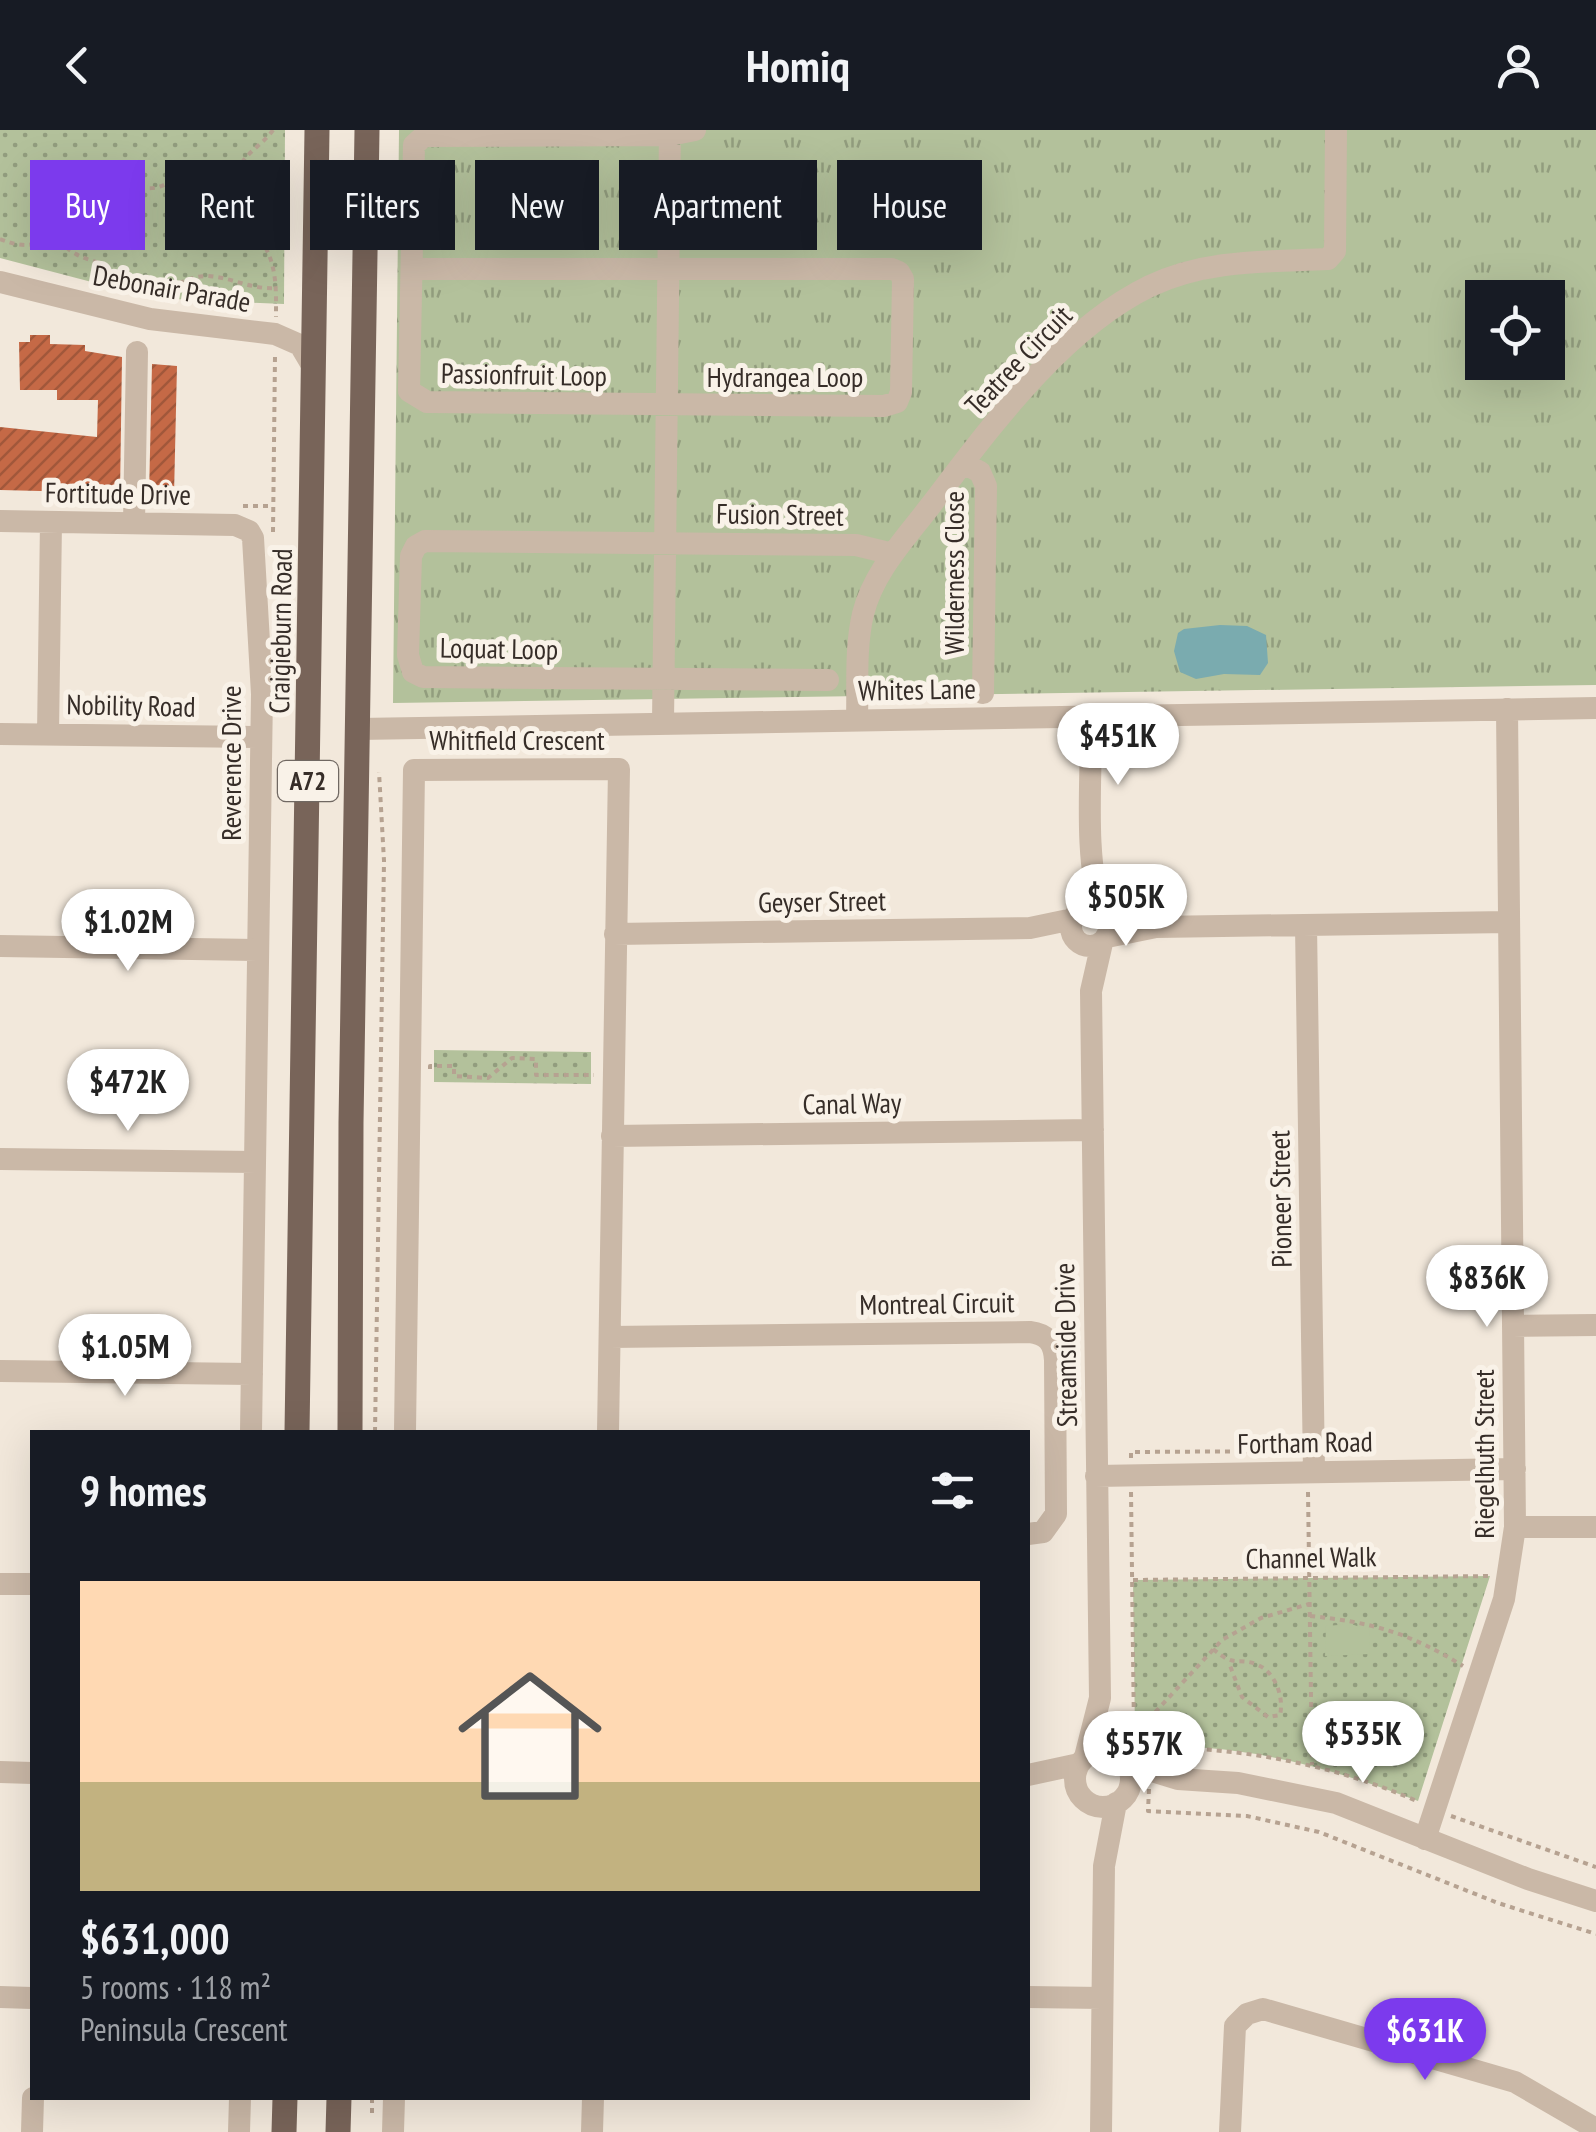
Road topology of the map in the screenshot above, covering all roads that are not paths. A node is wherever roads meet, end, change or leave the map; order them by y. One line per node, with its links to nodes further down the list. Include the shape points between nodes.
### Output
1 (317, 130): 9 (main road, Craigieburn Road / A72)
2 (366, 130): 29 (main road, A72)
3 (695, 130): 5 (street, Passionfruit Loop)
4 (1336, 130): 14 (street, Teatree Circuit, via 1336,251 1328,259 1216,264 1148,287 1040,371)
5 (670, 133): 6 (street, Passionfruit Loop, via 424,136 414,146); 7 (street)
6 (412, 269): 7 (street); 13 (street, Passionfruit Loop, via 409,391 417,398)
7 (666, 270): 13 (street); 13 (street, Hydrangea Loop, via 892,269 903,278 897,402)
8 (0, 282): 10 (street, Debonair Parade, via 150,319)
9 (314, 305): 10 (street, via 302,322); 12 (main road, Craigieburn Road / A72)
10 (275, 334): 12 (street, via 300,345)
11 (137, 352): 17 (street)
12 (314, 367): 49 (main road, Craigieburn Road / A72)
13 (666, 406): 19 (street)
14 (963, 463): 20 (street, Teatree Circuit); 23 (street, Wilderness Close, via 980,472 986,486)
15 (0, 521): 16 (street, Fortitude Drive)
16 (51, 522): 17 (street, Fortitude Drive); 31 (street)
17 (134, 523): 18 (street, Fortitude Drive)
18 (235, 524): 32 (street, Reverence Drive, via 249,532 254,545)
19 (664, 543): 20 (street, Fusion Street, via 856,546); 21 (street); 21 (street, Loquat Loop, via 425,541 411,556 408,655 423,677)
20 (893, 554): 27 (street, Teatree Circuit, via 864,612)
21 (664, 680): 22 (street); 28 (street)
22 (828, 680)
23 (983, 693)
24 (1596, 708): 25 (street, Whites Lane)
25 (1507, 709): 26 (street, Whites Lane); 33 (street, Riegelhuth Street)
26 (1091, 716): 27 (street, Whites Lane); 35 (street, Streamside Drive)
27 (857, 720): 28 (street, Whites Lane)
28 (663, 724): 29 (street, Whites Lane)
29 (358, 728): 50 (main road, A72)
30 (0, 734): 31 (street, Nobility Road)
31 (48, 734): 32 (street, Nobility Road)
32 (261, 737): 38 (street, Reverence Drive)
33 (1508, 922): 34 (street, Geyser Street); 44 (street, Riegelhuth Street)
34 (1306, 925): 35 (street, Geyser Street); 54 (street, Pioneer Street)
35 (1090, 927): 36 (street, Geyser Street); 39 (street, Streamside Drive)
36 (615, 934): 40 (street, Whitfield Crescent); 51 (street, Whitfield Crescent, via 620,769 414,770)
37 (0, 946): 38 (street)
38 (258, 950): 42 (street, Reverence Drive)
39 (1093, 1130): 40 (street, Canal Way); 55 (street, Streamside Drive)
40 (612, 1136): 45 (street, Whitfield Crescent)
41 (0, 1158): 42 (street)
42 (255, 1162): 47 (street, Reverence Drive)
43 (1596, 1324): 44 (street)
44 (1513, 1326): 53 (street, Riegelhuth Street)
45 (610, 1337): 52 (street, Whitfield Crescent); 58 (street, Montreal Circuit, via 1038,1333 1054,1351 1056,1514 1044,1532)
46 (0, 1371): 47 (street)
47 (252, 1374): 48 (street, Reverence Drive)
48 (251, 1430)
49 (297, 1430)
50 (350, 1430)
51 (406, 1430)
52 (608, 1430)
53 (1516, 1469): 54 (street, Fortham Road); 57 (street, Riegelhuth Street)
54 (1304, 1472): 55 (street, Fortham Road)
55 (1096, 1476): 61 (street, Streamside Drive)
56 (1596, 1526): 57 (street)
57 (1515, 1527): 70 (street, Riegelhuth Street, via 1504,1599)
58 (1030, 1534)
59 (0, 1584): 60 (street)
60 (30, 1584)
61 (1100, 1698): 62 (street, Streamside Drive); 63 (street, Streamside Drive)
62 (1118, 1758): 63 (street, via 1102,1751); 68 (street); 69 (street, Streamside Drive, via 1130,1771)
63 (1082, 1761): 66 (street); 69 (street, Streamside Drive, via 1076,1772)
64 (0, 1772): 65 (street)
65 (30, 1772)
66 (1030, 1776)
67 (1030, 1778): 69 (street)
68 (1178, 1779): 69 (street); 70 (street, via 1290,1791)
69 (1104, 1797): 75 (street)
70 (1426, 1838): 71 (street)
71 (1596, 1901)
72 (0, 1997): 73 (street)
73 (30, 1998)
74 (1030, 1998): 75 (street)
75 (1102, 1998): 89 (street)
76 (33, 2100): 83 (street)
77 (240, 2100): 84 (street)
78 (285, 2100): 85 (main road)
79 (339, 2100): 86 (main road)
80 (394, 2100): 87 (street)
81 (593, 2100): 88 (street)
82 (1596, 2129): 90 (street, via 1515,2082 1263,2009 1235,2026)
83 (32, 2132)
84 (239, 2132)
85 (284, 2132)
86 (338, 2132)
87 (393, 2132)
88 (592, 2132)
89 (1101, 2132)
90 (1230, 2132)

